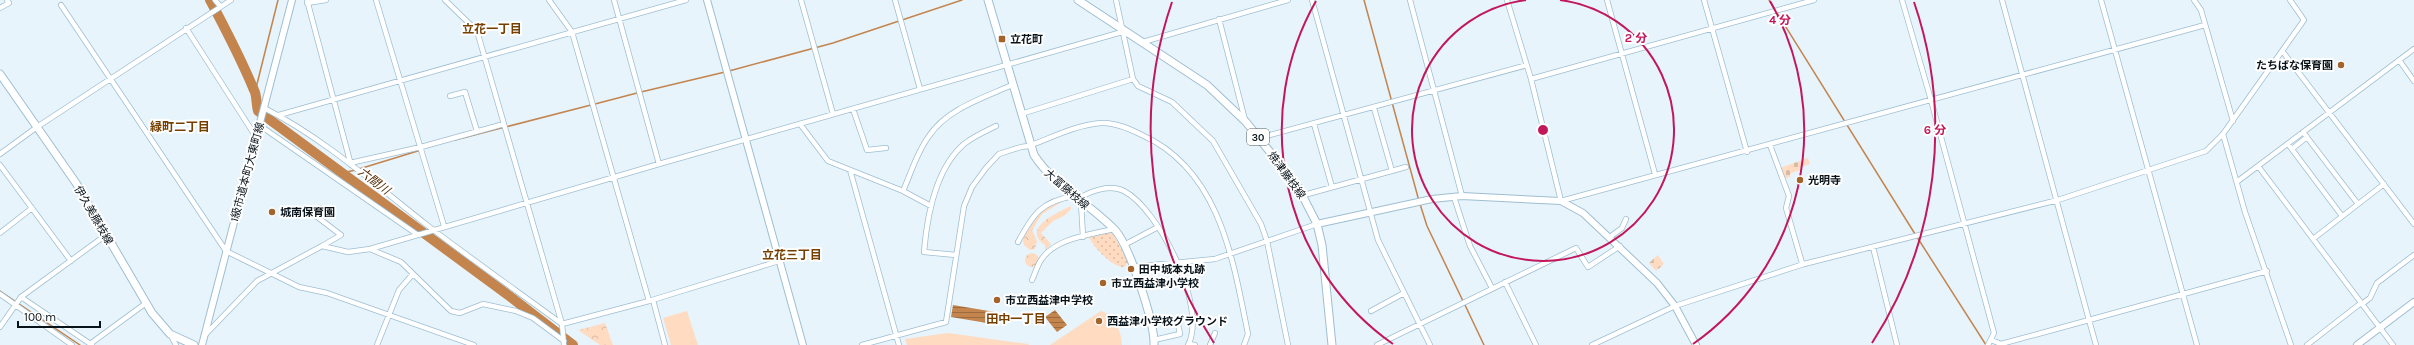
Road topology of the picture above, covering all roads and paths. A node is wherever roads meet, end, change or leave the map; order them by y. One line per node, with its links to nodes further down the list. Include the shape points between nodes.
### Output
1 (7, 0): 32 (street, via 9,3)
2 (215, 0): 31 (street)
3 (231, 0): 31 (street)
4 (292, 0): 62 (street, 1級市道本町大東町線)
5 (326, 0): 29 (street)
6 (376, 0): 53 (street)
7 (445, 0): 45 (street, via 476,31)
8 (549, 0): 39 (street)
9 (614, 0): 33 (street)
10 (686, 0): 33 (street)
11 (707, 0): 84 (street)
12 (801, 0): 66 (street)
13 (895, 0): 57 (street)
14 (988, 0): 48 (main road, 大富藤枝線)
15 (1078, 0): 38 (main road, 焼津藤枝線 / 30)
16 (1116, 0): 38 (street)
17 (1288, 0): 34 (street)
18 (1312, 0): 69 (street)
19 (1410, 0): 58 (street)
20 (1507, 0): 47 (street)
21 (1607, 0): 44 (street)
22 (1704, 0): 37 (street)
23 (1814, 0): 37 (street)
24 (1902, 0): 61 (street)
25 (2002, 0): 50 (street)
26 (2101, 0): 41 (street)
27 (2194, 0): 35 (street)
28 (2290, 0): 43 (street, via 2304,20)
29 (307, 1): 60 (street)
30 (61, 5): 51 (street)
31 (220, 6): 36 (street)
32 (0, 8)
33 (619, 19): 39 (street); 94 (street)
34 (1219, 19): 40 (street); 71 (street)
35 (2205, 24): 41 (street); 70 (street)
36 (186, 28): 51 (street); 81 (street)
37 (1714, 30): 44 (street); 91 (street)
38 (1123, 31): 40 (main road, 焼津藤枝線 / 30); 48 (street); 54 (street)
39 (572, 32): 45 (street); 102 (street)
40 (1143, 42): 71 (main road, 焼津藤枝線 / 30, via 1207,85)
41 (2115, 49): 50 (street); 98 (street)
42 (2414, 49): 46 (street)
43 (2283, 52): 65 (street); 70 (street)
44 (1623, 54): 52 (street); 101 (street)
45 (484, 57): 53 (street); 72 (street)
46 (2399, 60): 55 (street); 65 (street)
47 (1527, 65): 52 (street); 58 (street)
48 (1006, 66): 56 (main road, 大富藤枝線); 57 (street)
49 (0, 74): 77 (main road, 伊久美藤枝線)
50 (2022, 75): 61 (street); 112 (street)
51 (110, 78): 77 (street); 142 (street)
52 (1531, 78): 113 (street)
53 (401, 79): 60 (street); 88 (street)
54 (1132, 79): 67 (street); 135 (street, via 1138,86 1172,102 1213,141 1261,224)
55 (2414, 81)
56 (1012, 85): 67 (main road, 大富藤枝線); 107 (street, via 965,106 936,126 921,149)
57 (920, 89): 64 (street)
58 (1434, 91): 63 (street); 109 (street)
59 (450, 96): 78 (street, via 465,92)
60 (333, 100): 68 (street); 93 (street)
61 (1931, 100): 86 (street); 122 (street)
62 (264, 108): 68 (street); 75 (street, 1級市道本町大東町線)
63 (1374, 108): 69 (street); 100 (street)
64 (853, 109): 66 (street); 89 (street, via 867,150)
65 (2329, 112): 79 (street); 105 (street)
66 (834, 114): 73 (street)
67 (1020, 114): 87 (main road, 大富藤枝線)
68 (279, 115): 93 (street)
69 (1344, 117): 74 (street); 103 (street)
70 (2233, 121): 80 (street)
71 (1246, 122): 83 (main road, 焼津藤枝線 / 30)
72 (504, 124): 78 (street); 114 (street)
73 (800, 124): 84 (street); 99 (street, via 825,158)
74 (1314, 124): 83 (street); 106 (street)
75 (259, 125): 81 (street, 1級市道本町大東町線); 131 (street)
76 (996, 126): 116 (street, via 974,137 956,153 942,177)
77 (37, 127): 92 (street); 130 (main road, 伊久美藤枝線, via 76,183)
78 (477, 131): 88 (street)
79 (2303, 132): 82 (street); 85 (street)
80 (2223, 134): 98 (street, via 2213,146 2198,155); 104 (street)
81 (256, 137): 142 (street, 1級市道本町大東町線)
82 (2307, 137): 90 (street); 115 (street)
83 (1259, 138): 108 (main road, 焼津藤枝線 / 30)
84 (745, 139): 94 (street); 147 (street)
85 (2288, 144): 90 (street); 96 (street)
86 (1770, 145): 91 (street); 149 (street, via 1789,196 1786,208)
87 (1029, 146): 111 (main road, 大富藤枝線, via 1043,170); 143 (street, via 1082,126 1102,123 1115,124 1154,140 1172,152 1185,166 1214,207); 144 (street, via 1021,146 999,154 976,179 964,206)
88 (421, 147): 93 (street); 125 (street)
89 (886, 148)
90 (2292, 149): 120 (street)
91 (1747, 152): 101 (street)
92 (0, 154)
93 (351, 164): 127 (street)
94 (660, 164): 102 (street)
95 (0, 165): 117 (street)
96 (2258, 166): 104 (street); 134 (street)
97 (1406, 167): 100 (street)
98 (2147, 169): 112 (street); 159 (street)
99 (850, 170): 107 (street); 178 (street)
100 (1392, 171): 103 (street)
101 (1655, 174): 113 (street)
102 (614, 177): 114 (street); 161 (street)
103 (1360, 180): 106 (street); 119 (street)
104 (2238, 181): 151 (street, via 2245,212)
105 (2384, 184): 115 (street); 124 (street)
106 (1332, 187): 108 (street)
107 (903, 191): 116 (street)
108 (1304, 195): 123 (main road, 焼津藤枝線 / 30)
109 (1462, 196): 110 (street); 113 (street)
110 (1454, 197): 119 (street, via 1422,200); 156 (street, via 1470,246)
111 (1078, 199): 126 (street, via 1101,189 1123,190 1134,197); 128 (main road, 大富藤枝線); 132 (street); 136 (street, via 1060,198 1042,207 1031,219)
112 (2058, 200): 122 (street); 170 (street)
113 (1561, 201): 133 (street, via 1576,208)
114 (527, 202): 125 (street); 171 (street)
115 (2358, 204): 120 (street)
116 (931, 206): 144 (street, via 924,252)
117 (32, 208): 129 (street); 146 (street)
118 (320, 208): 138 (street, via 316,216 341,236)
119 (1370, 212): 123 (street); 157 (street, via 1378,240)
120 (2342, 216): 134 (street)
121 (1626, 219): 133 (street, via 1622,228)
122 (1964, 222): 140 (street); 179 (street, via 1994,333)
123 (1317, 224): 135 (street); 198 (main road, 焼津藤枝線 / 30, via 1322,245)
124 (2414, 224)
125 (444, 226): 127 (street)
126 (1158, 227): 137 (street); 148 (street)
127 (433, 229): 131 (street); 171 (street)
128 (1113, 229): 132 (street); 137 (main road, 大富藤枝線)
129 (0, 233)
130 (106, 235): 146 (street); 163 (main road, 伊久美藤枝線)
131 (418, 235): 141 (street)
132 (1083, 237): 154 (street, via 1064,243 1047,253)
133 (1610, 237): 139 (street)
134 (2313, 239): 164 (street)
135 (1267, 241): 143 (street); 197 (street)
136 (1018, 242)
137 (1124, 245): 150 (main road, 大富藤枝線)
138 (322, 246): 141 (street, via 348,252); 152 (street)
139 (1620, 246): 155 (street, via 1588,267 1576,248); 166 (street, via 1658,283)
140 (1873, 247): 149 (street); 204 (street)
141 (370, 249): 153 (street, via 401,262)
142 (226, 251): 152 (street); 177 (street, 1級市道本町大東町線)
143 (1231, 253): 148 (street, via 1215,259); 196 (street, via 1248,334)
144 (956, 255): 178 (street, via 946,322)
145 (2414, 255): 164 (street, via 2378,283 2370,298)
146 (70, 261): 160 (street)
147 (779, 261): 161 (street); 191 (street)
148 (1178, 262): 150 (street); 183 (street, via 1189,293 1192,316)
149 (1804, 264): 166 (street)
150 (1132, 267): 181 (main road, 大富藤枝線, via 1152,323)
151 (2267, 271): 159 (street); 208 (street, via 2282,324)
152 (272, 272): 168 (street, via 299,287 327,293); 177 (street, via 257,282)
153 (412, 275): 168 (street, via 399,290); 180 (street, via 451,311 460,313 484,304 516,311 533,318)
154 (1032, 280)
155 (1505, 282): 156 (street); 201 (street)
156 (1492, 288): 172 (street)
157 (1404, 293): 167 (street); 172 (street)
158 (0, 294): 165 (street)
159 (2183, 295): 170 (street); 207 (street)
160 (22, 296): 165 (street); 182 (street)
161 (651, 300): 171 (street); 190 (street)
162 (2414, 302): 174 (street)
163 (146, 303): 176 (main road, 伊久美藤枝線); 182 (street)
164 (2362, 304): 174 (street); 209 (street)
165 (16, 305): 173 (street); 184 (street)
166 (1675, 306): 202 (street); 203 (street)
167 (1371, 311)
168 (387, 315): 188 (street); 189 (street)
169 (1177, 319): 181 (street, via 1180,334)
170 (2089, 320): 179 (street, via 2001,344); 206 (street)
171 (562, 324): 180 (street)
172 (1420, 324): 199 (street); 200 (street)
173 (0, 327)
174 (2380, 328): 210 (street); 211 (street)
175 (1215, 333): 195 (street)
176 (170, 334): 185 (street); 186 (main road, 伊久美藤枝線)
177 (205, 336): 187 (street, 1級市道本町大東町線)
178 (897, 336): 192 (street); 193 (street)
179 (1992, 340): 205 (street)
180 (564, 343)
181 (1154, 343)
182 (91, 344)
183 (1188, 344): 194 (street)
184 (72, 345)
185 (176, 345)
186 (194, 345)
187 (202, 345)
188 (376, 345)
189 (474, 345)
190 (665, 345)
191 (803, 345)
192 (862, 345)
193 (899, 345)
194 (1195, 345)
195 (1210, 345)
196 (1244, 345)
197 (1288, 345)
198 (1332, 345)
199 (1378, 345)
200 (1430, 345)
201 (1536, 345)
202 (1592, 345)
203 (1696, 345)
204 (1898, 345)
205 (1988, 345)
206 (2096, 345)
207 (2196, 345)
208 (2291, 345)
209 (2306, 345)
210 (2357, 345)
211 (2394, 345)

